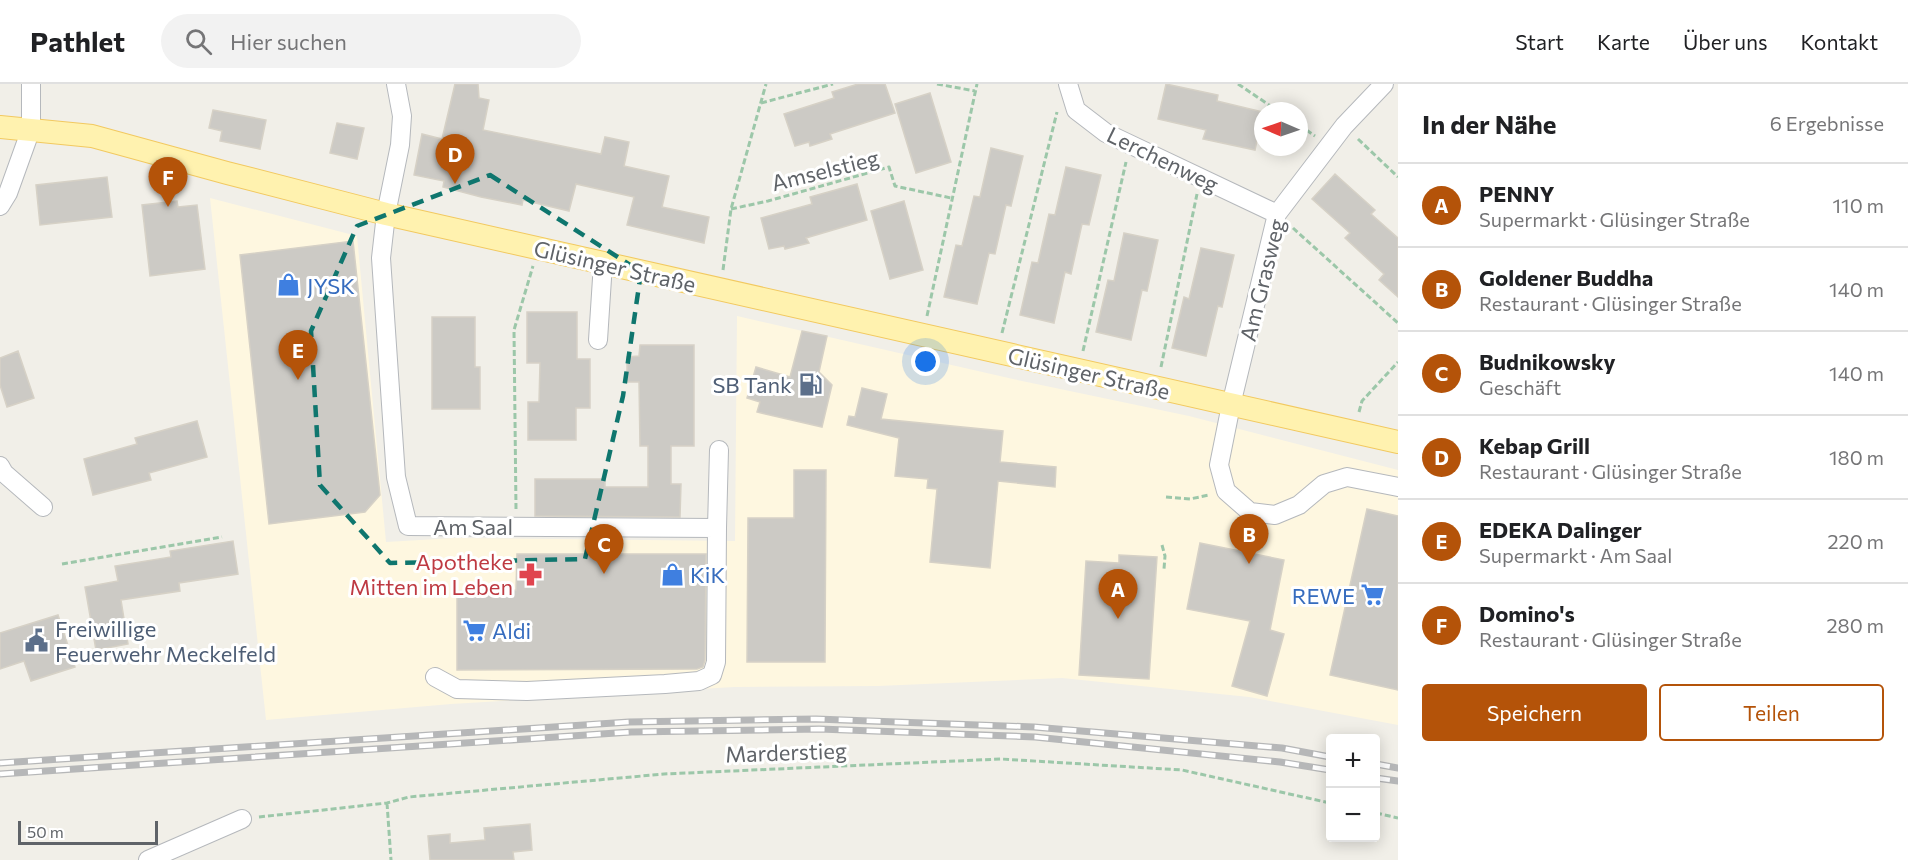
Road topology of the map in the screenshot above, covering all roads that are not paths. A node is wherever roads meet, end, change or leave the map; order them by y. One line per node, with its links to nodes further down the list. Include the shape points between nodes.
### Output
1 (30, 84): 6 (street)
2 (396, 84): 8 (street, Am Saal, via 402,116 400,145)
3 (1384, 84): 9 (street, Am Grasweg, via 1344,126)
4 (1068, 86): 9 (street, Lerchenweg, via 1076,110 1106,133)
5 (0, 127): 6 (main road, Glüsinger Straße)
6 (31, 129): 7 (street); 8 (main road, Glüsinger Straße, via 92,136)
7 (0, 206)
8 (386, 214): 10 (main road, Glüsinger Straße); 18 (street, Am Saal, via 381,258 396,477 408,526)
9 (1277, 214): 12 (street, Am Grasweg)
10 (603, 263): 11 (street); 12 (main road, Glüsinger Straße)
11 (598, 340)
12 (1231, 405): 13 (main road, Glüsinger Straße); 16 (street, via 1219,465 1226,491 1250,512 1275,515 1299,505 1323,484 1347,477)
13 (1398, 442)
14 (719, 450): 18 (street)
15 (0, 466): 17 (street)
16 (1398, 487)
17 (43, 507)
18 (717, 528): 19 (street, via 716,662 712,675 699,681 527,691 457,689)
19 (435, 677)
20 (242, 819): 21 (street)
21 (148, 860)

